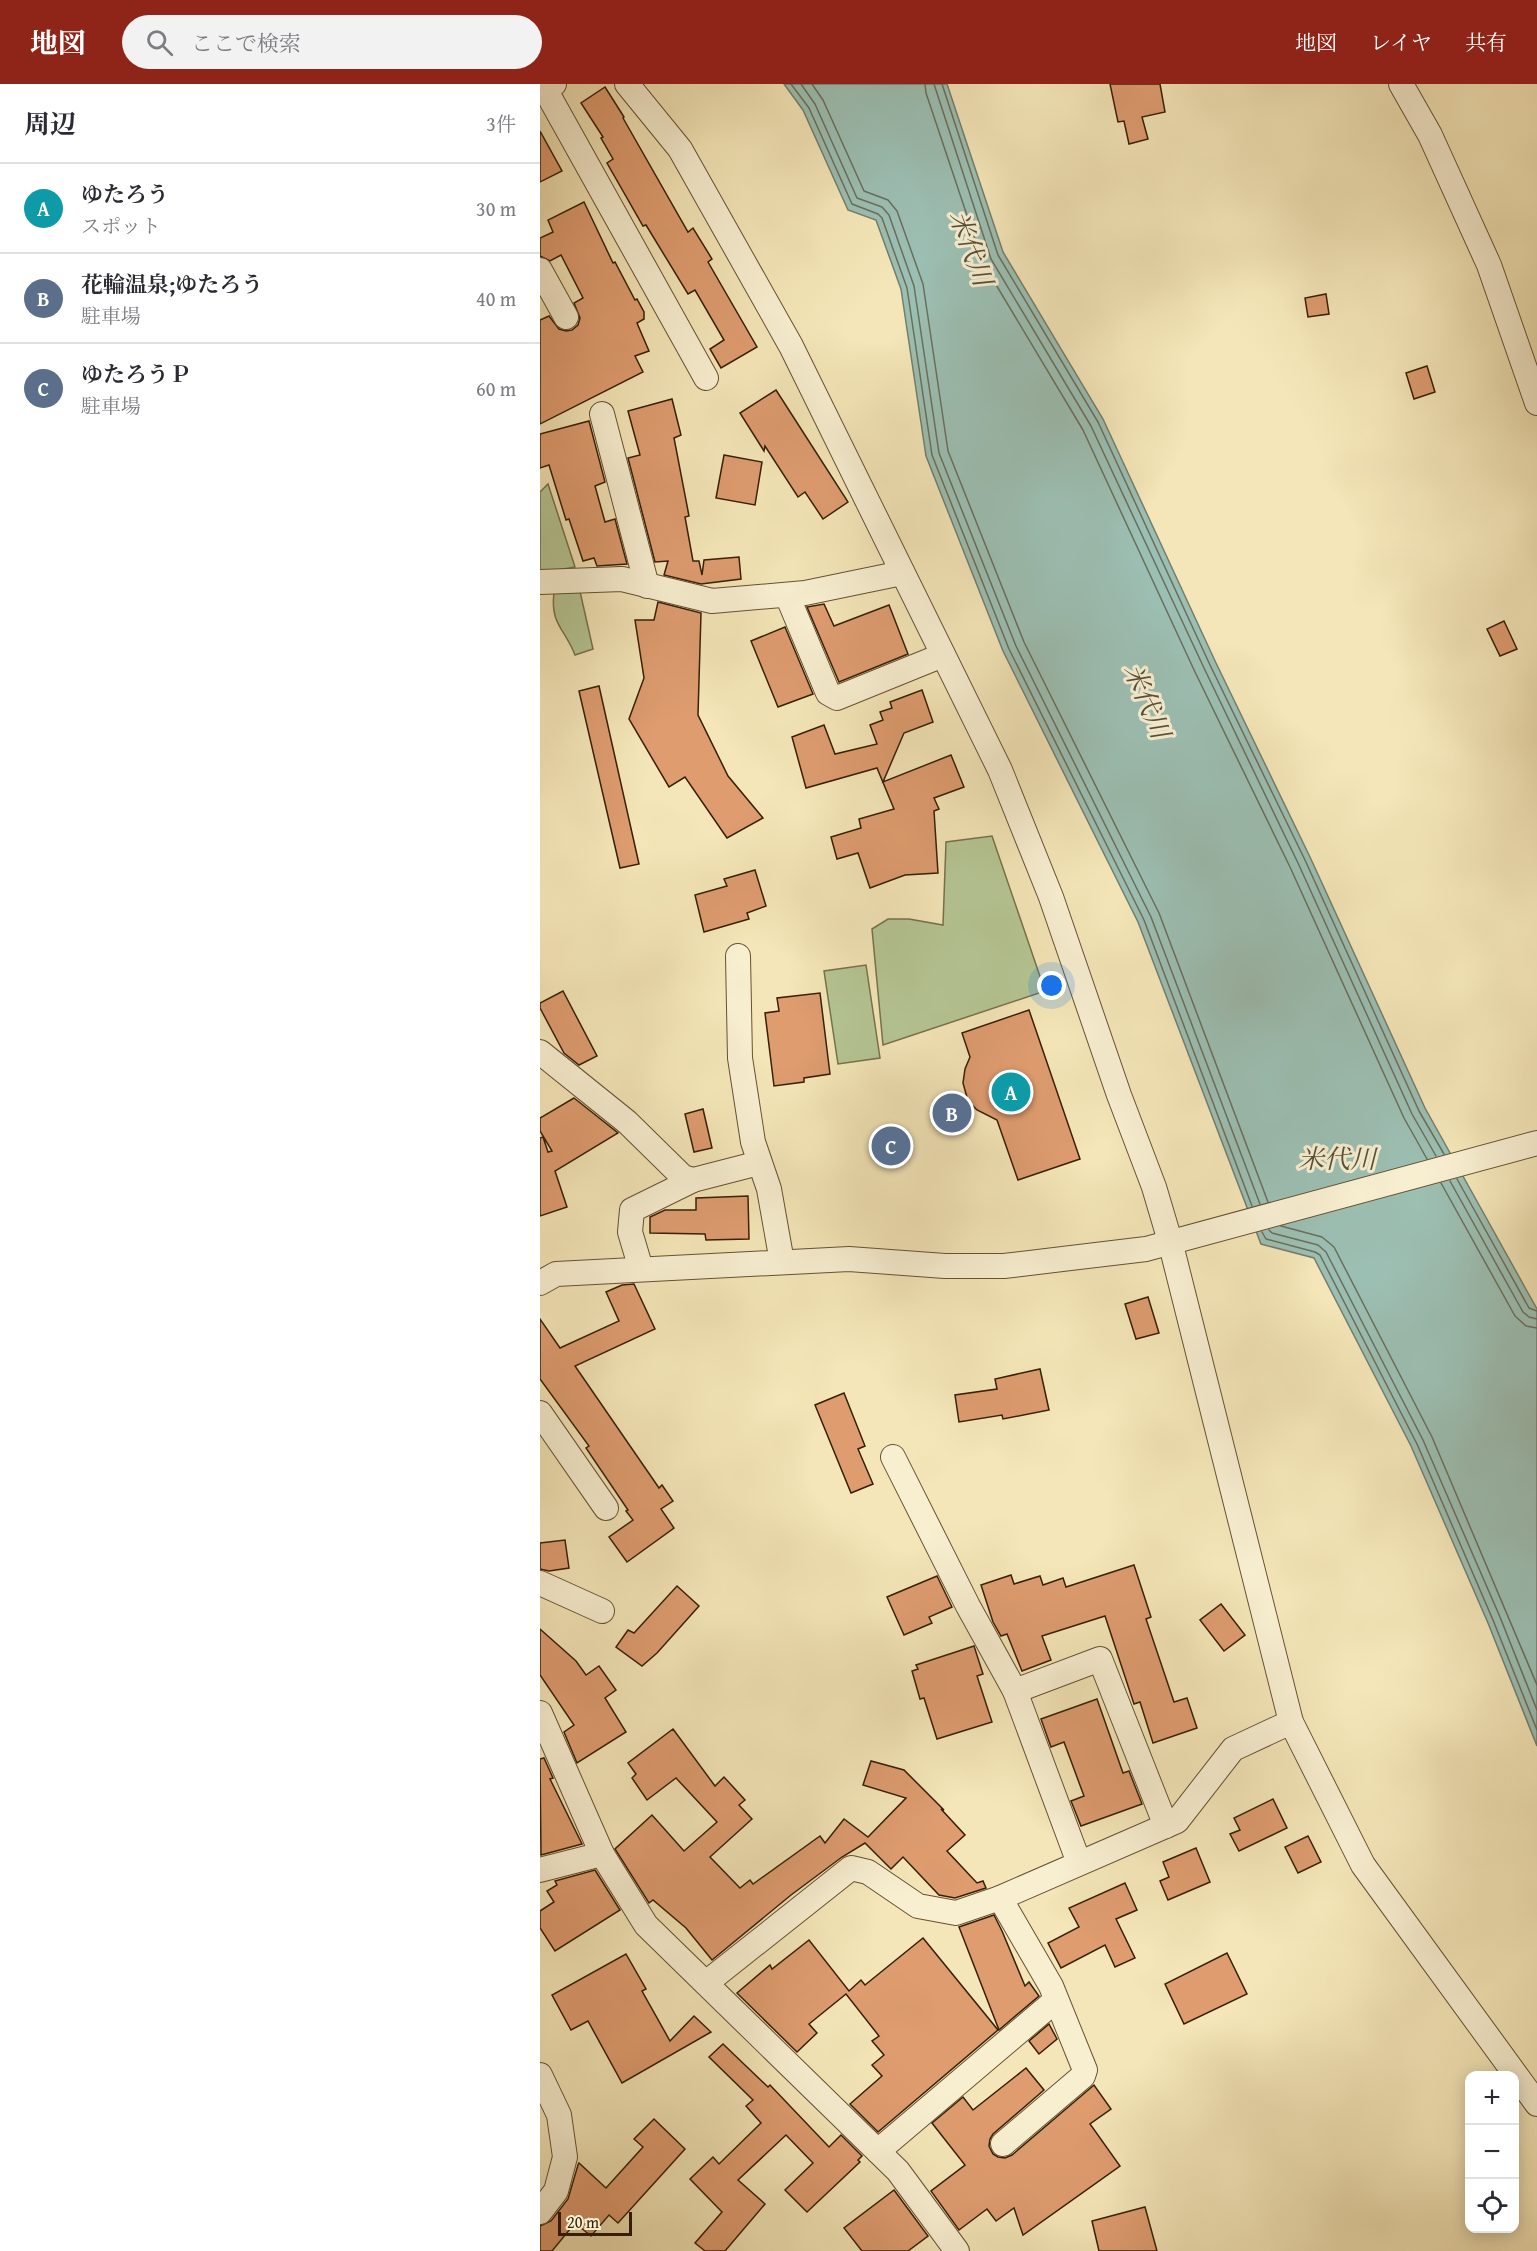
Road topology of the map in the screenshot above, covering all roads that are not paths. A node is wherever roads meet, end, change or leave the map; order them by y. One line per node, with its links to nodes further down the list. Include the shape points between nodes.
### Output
1 (554, 84): 6 (street, via 545,89)
2 (627, 84): 9 (street, via 686,159 791,346)
3 (1401, 84): 7 (street, via 1430,135 1489,265)
4 (540, 270): 5 (street)
5 (566, 317)
6 (706, 378)
7 (1537, 403)
8 (602, 414): 11 (street)
9 (902, 573): 12 (street); 13 (street)
10 (540, 582): 11 (street, via 622,579)
11 (647, 586): 12 (street, via 712,601)
12 (787, 595): 13 (street, via 828,693 837,698)
13 (943, 655): 19 (street, via 1000,770 1051,897)
14 (738, 956): 17 (street, via 740,1059)
15 (540, 1052): 18 (street, via 627,1122 683,1177)
16 (1529, 1145): 19 (street)
17 (759, 1163): 18 (street); 20 (street, via 769,1189)
18 (693, 1180): 21 (street, via 632,1210 630,1232)
19 (1170, 1241): 20 (street, via 1146,1249 1004,1266 849,1259); 30 (street)
20 (782, 1262): 21 (street)
21 (641, 1269): 22 (street, via 556,1274)
22 (540, 1283)
23 (540, 1413): 25 (street)
24 (893, 1457): 28 (street)
25 (606, 1508)
26 (540, 1583): 27 (street)
27 (602, 1611)
28 (1015, 1691): 31 (street, via 1100,1659); 33 (street)
29 (540, 1713): 32 (street)
30 (1291, 1722): 31 (street, via 1233,1749 1177,1821); 39 (street, via 1363,1865)
31 (1166, 1826): 33 (street)
32 (602, 1854): 34 (street); 36 (street, via 646,1925)
33 (1079, 1863): 35 (street)
34 (540, 1870)
35 (1000, 1898): 36 (street, via 956,1913 918,1906 868,1872 851,1868); 37 (street)
36 (706, 1983): 41 (street)
37 (1056, 2000): 40 (street, via 1085,2070 1083,2076); 41 (street)
38 (540, 2075): 42 (street, via 559,2115 565,2157 556,2191)
39 (1537, 2104)
40 (1003, 2144)
41 (878, 2151): 43 (street)
42 (540, 2212)
43 (957, 2251)

